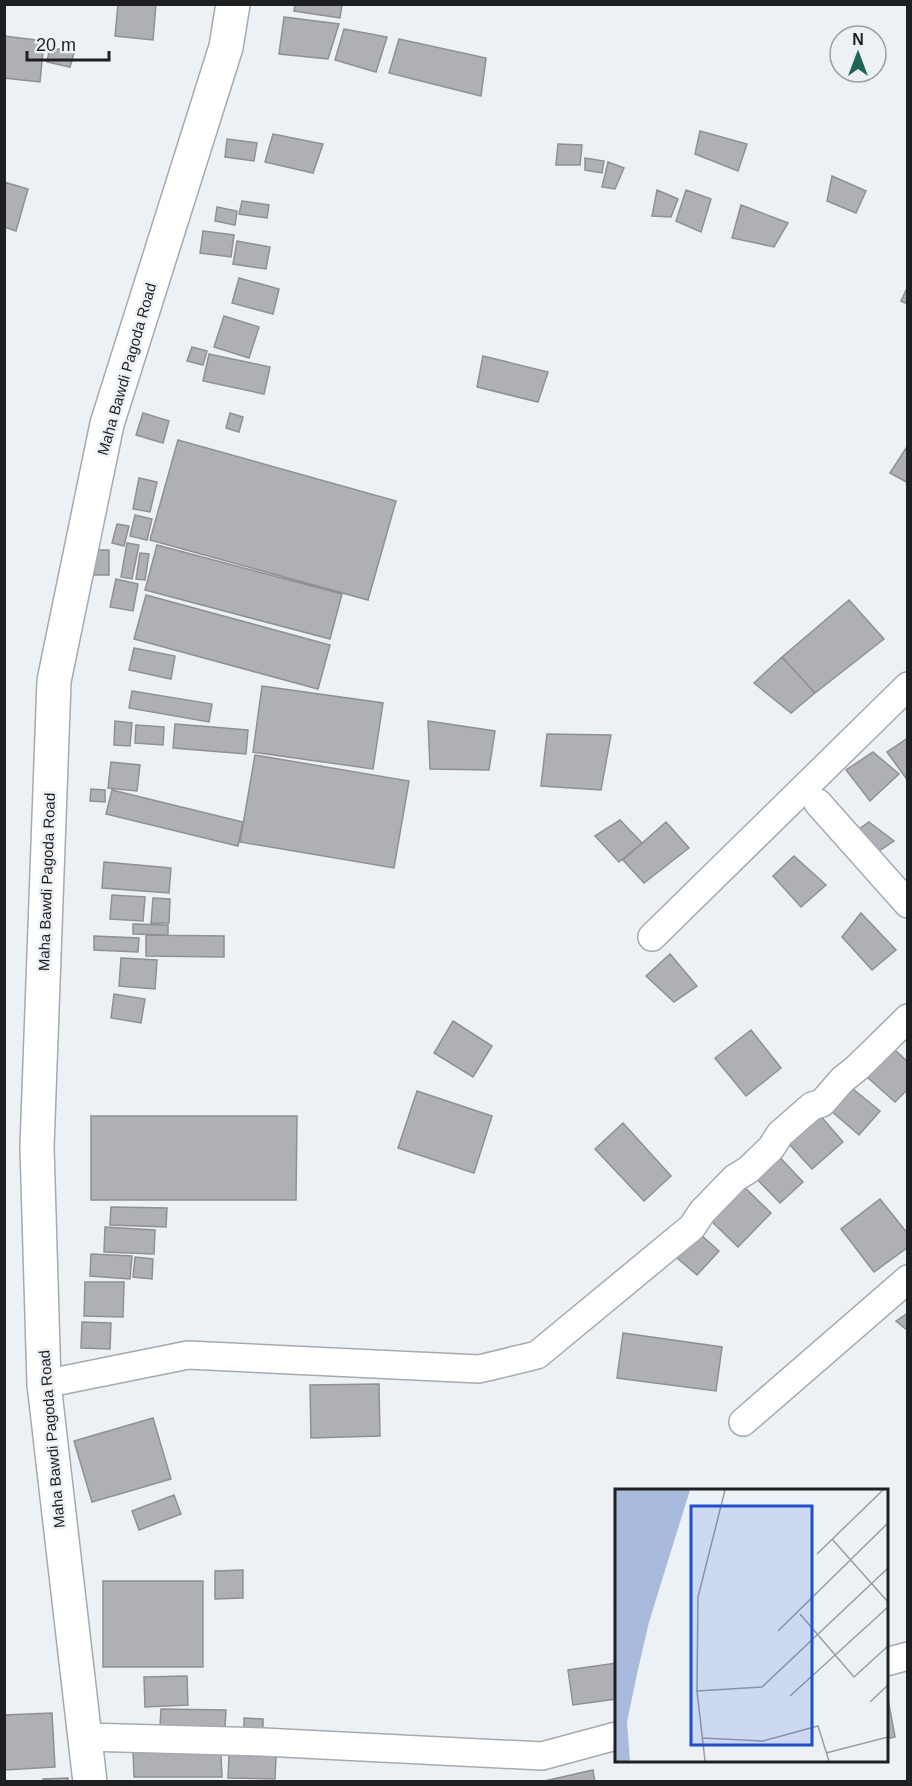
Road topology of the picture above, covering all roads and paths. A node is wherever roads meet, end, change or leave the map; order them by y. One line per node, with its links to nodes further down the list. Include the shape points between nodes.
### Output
1 (233, 4): 8 (street, Maha Bawdi Pagoda Road, via 226,47 107,424 54,681 37,1147)
2 (908, 686): 5 (street)
3 (818, 803): 4 (street)
4 (908, 904)
5 (652, 937)
6 (908, 1018): 8 (street, via 822,1103 812,1106 780,1134 771,1148 735,1178 692,1227 537,1355 478,1369 188,1355)
7 (908, 1279): 9 (street)
8 (44, 1384): 13 (street, Maha Bawdi Pagoda Road)
9 (743, 1422)
10 (908, 1656): 11 (street)
11 (888, 1661)
12 (615, 1736): 13 (street, via 542,1756)
13 (85, 1737): 14 (street, Maha Bawdi Pagoda Road)
14 (90, 1782)

